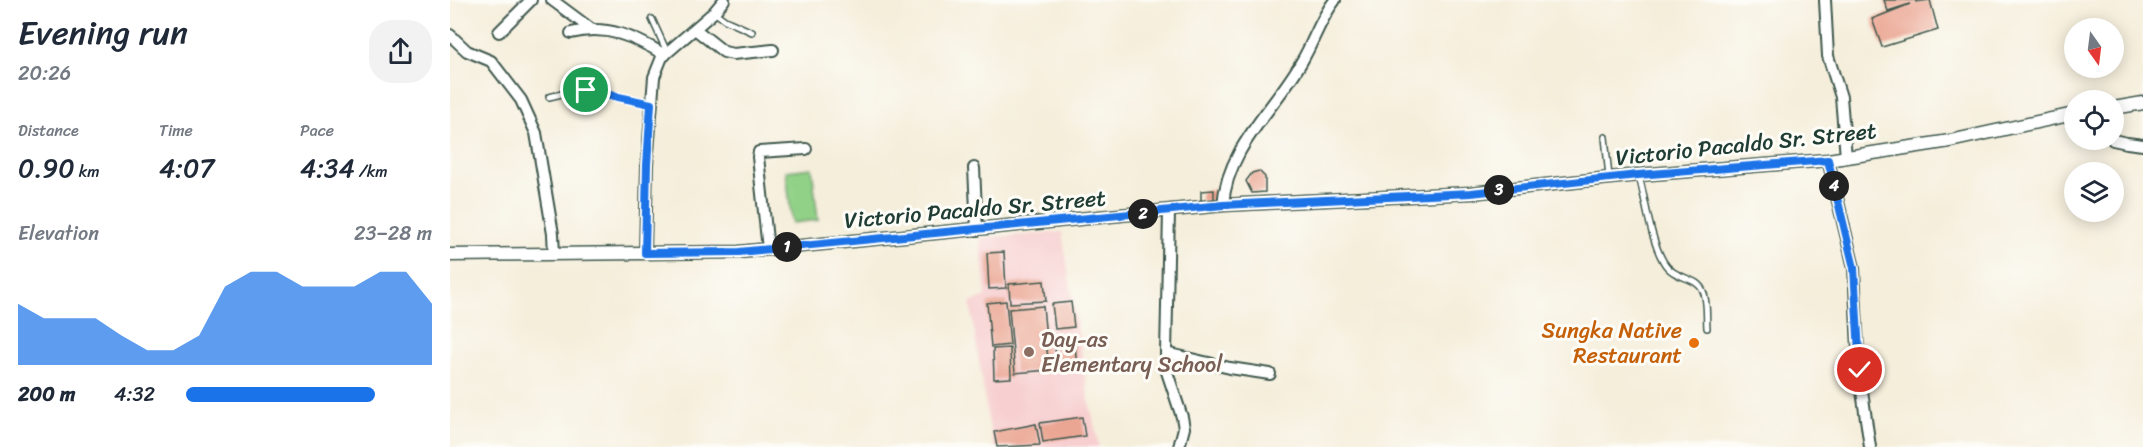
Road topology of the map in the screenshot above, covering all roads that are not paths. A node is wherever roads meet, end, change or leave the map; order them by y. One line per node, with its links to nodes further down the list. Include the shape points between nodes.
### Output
1 (531, 0): 10 (street)
2 (552, 0): 8 (street)
3 (724, 0): 6 (street)
4 (1335, 0): 30 (street, via 1322,17 1302,61 1239,154 1227,180)
5 (1825, 0): 25 (street, via 1828,56 1841,98)
6 (714, 12): 9 (street); 11 (lane)
7 (652, 19): 15 (lane)
8 (591, 29): 12 (street); 15 (street, via 632,37)
9 (695, 29): 14 (street, via 724,52); 15 (street)
10 (499, 32)
11 (752, 32)
12 (571, 33)
13 (450, 35): 35 (street, via 467,51 491,61 521,100 536,133)
14 (773, 50)
15 (666, 54): 18 (street, via 654,77)
16 (549, 97): 18 (lane, via 586,90)
17 (2143, 103): 19 (street)
18 (651, 104): 34 (street)
19 (2124, 106)
20 (2064, 116): 25 (street, Victorio Pacaldo Sr. Street, via 1950,141)
21 (1605, 137): 29 (lane)
22 (2124, 142): 23 (street)
23 (2143, 145)
24 (806, 149): 33 (street, via 759,152)
25 (1846, 157): 26 (street, Victorio Pacaldo Sr. Street)
26 (1828, 160): 28 (street, Victorio Pacaldo Sr. Street); 41 (street, via 1854,268 1860,370)
27 (974, 168): 32 (street)
28 (1638, 175): 29 (street, Victorio Pacaldo Sr. Street); 37 (lane, via 1663,260 1672,273 1694,281 1704,291)
29 (1609, 178): 30 (street, Victorio Pacaldo Sr. Street, via 1471,193)
30 (1223, 205): 31 (street, Victorio Pacaldo Sr. Street)
31 (1169, 212): 32 (street, Victorio Pacaldo Sr. Street); 38 (street)
32 (977, 230): 33 (street, Victorio Pacaldo Sr. Street)
33 (768, 249): 34 (street, Victorio Pacaldo Sr. Street)
34 (645, 253): 35 (street, Victorio Pacaldo Sr. Street)
35 (554, 254): 36 (street, Victorio Pacaldo Sr. Street)
36 (450, 255)
37 (1707, 328)
38 (1166, 354): 39 (street); 40 (street, via 1167,372 1184,428)
39 (1270, 374)
40 (1179, 447)
41 (1870, 447)

